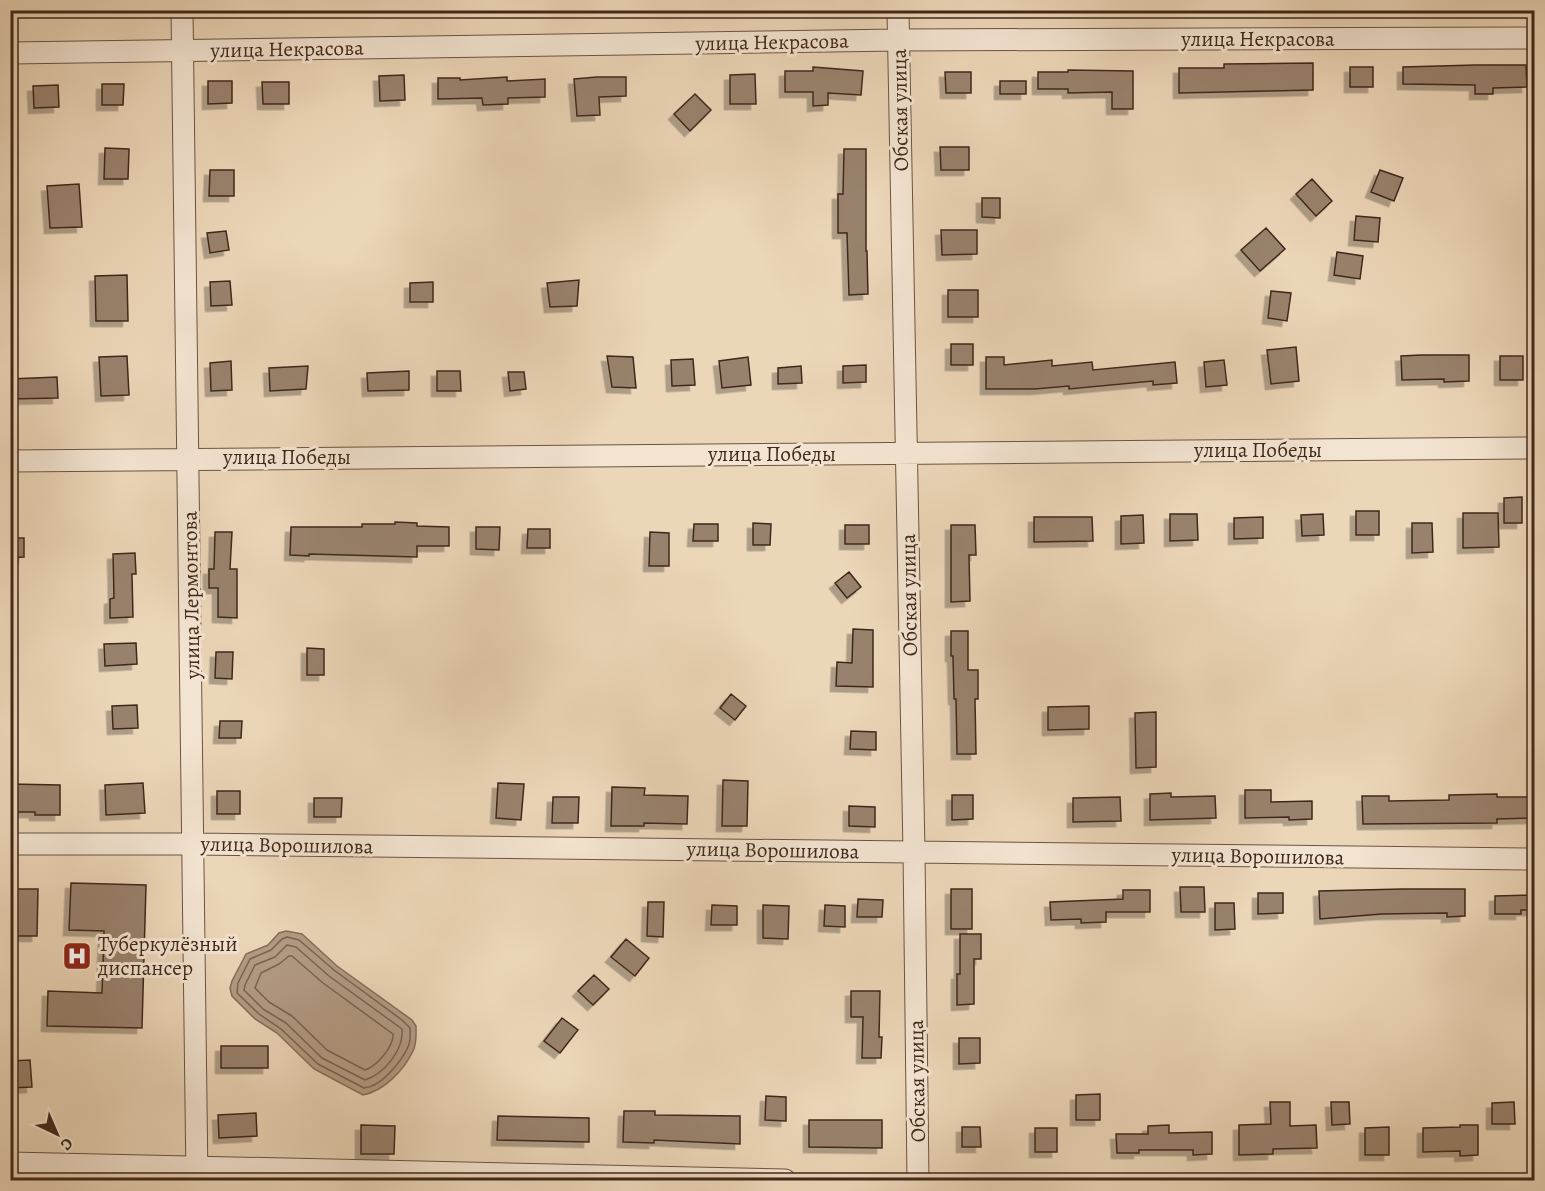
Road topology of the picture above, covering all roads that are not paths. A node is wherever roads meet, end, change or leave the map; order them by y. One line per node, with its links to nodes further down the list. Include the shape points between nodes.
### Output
1 (182, 10): 5 (street, улица Лермонтова)
2 (898, 10): 4 (street, Обская улица)
3 (1534, 38): 4 (street, улица Некрасова)
4 (898, 40): 5 (street, улица Некрасова); 8 (street, Обская улица)
5 (182, 50): 6 (street, улица Некрасова); 9 (street, улица Лермонтова)
6 (10, 53)
7 (1534, 448): 8 (street, улица Победы)
8 (906, 453): 9 (street, улица Победы); 13 (street, Обская улица)
9 (189, 458): 10 (street, улица Победы); 12 (street, улица Лермонтова)
10 (10, 460)
11 (10, 844): 12 (street, улица Ворошилова)
12 (194, 844): 13 (street, улица Ворошилова); 16 (street, улица Лермонтова)
13 (914, 852): 14 (street, улица Ворошилова); 18 (street, Обская улица)
14 (1534, 859)
15 (10, 1163): 16 (street)
16 (197, 1174): 17 (street)
17 (785, 1180)
18 (918, 1180)

